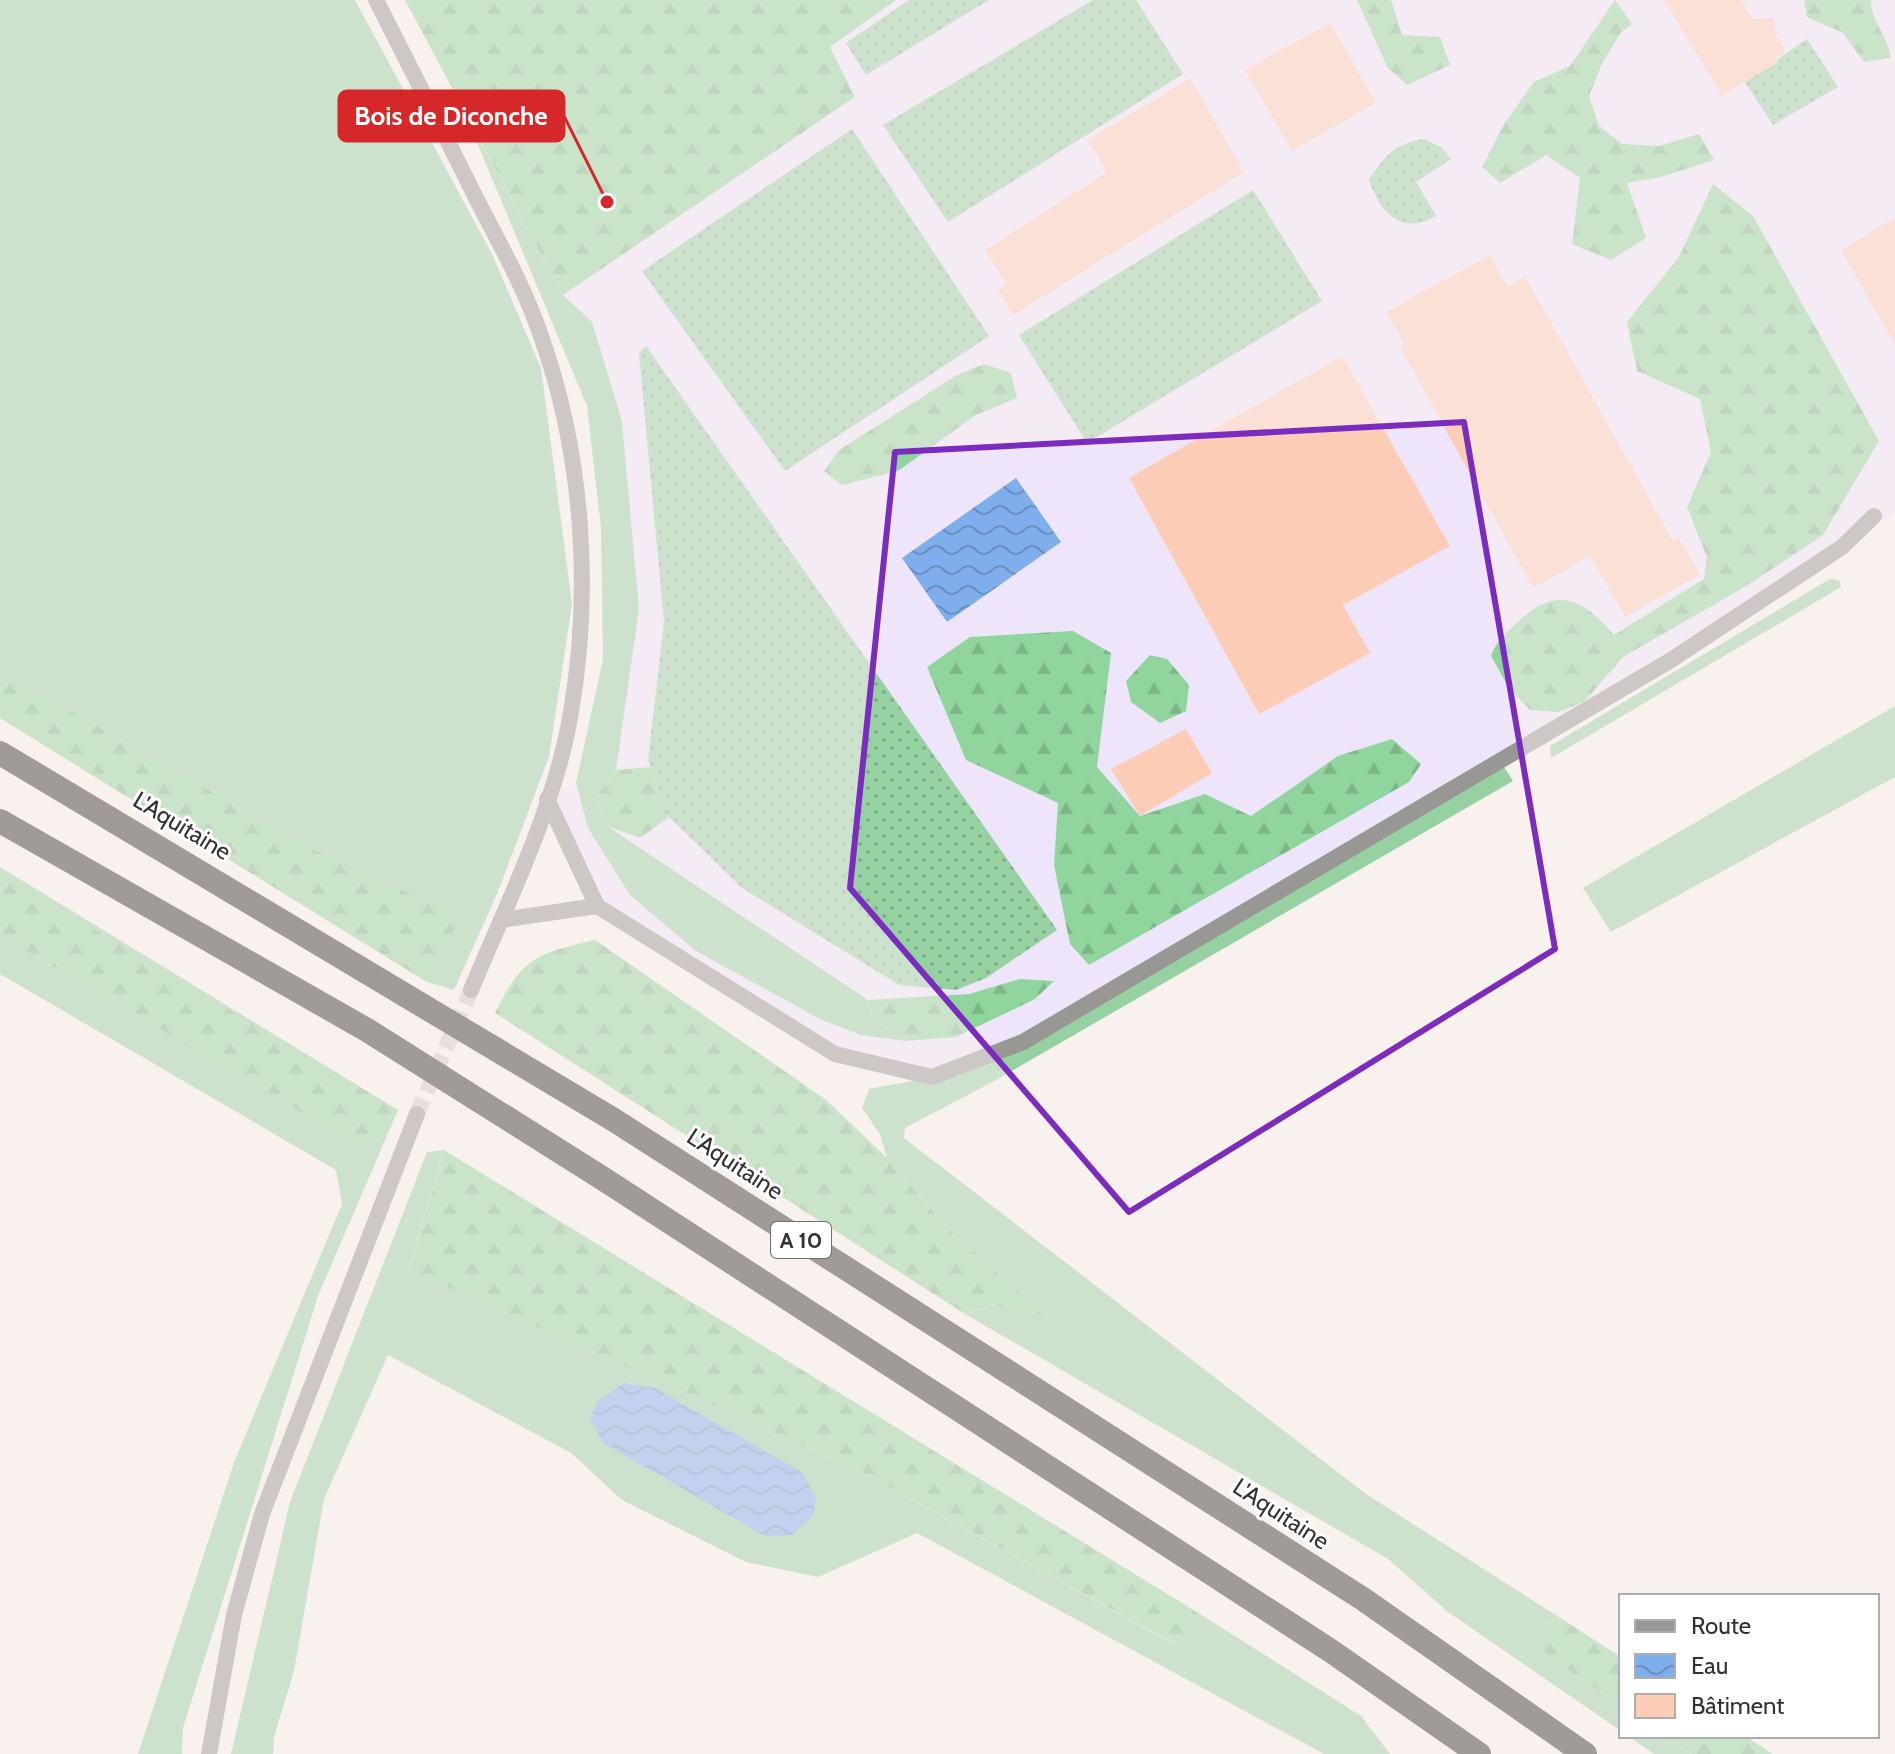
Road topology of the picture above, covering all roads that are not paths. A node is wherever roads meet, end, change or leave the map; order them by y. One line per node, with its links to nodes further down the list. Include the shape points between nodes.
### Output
1 (376, 0): 4 (street, via 518,280 563,410 574,475 583,620 571,713)
2 (1874, 516): 6 (street, via 1842,547 1671,660 1023,1042 932,1077 835,1054)
3 (0, 753): 12 (highway, L'Aquitaine / A 10, via 614,1120 1363,1599)
4 (547, 799): 6 (street); 7 (street)
5 (0, 821): 11 (highway, A 10, via 367,1030 602,1178 1331,1651)
6 (597, 906): 7 (street)
7 (501, 920): 8 (street)
8 (471, 990)
9 (417, 1114): 10 (street, via 262,1514 234,1615)
10 (209, 1754)
11 (1479, 1754)
12 (1585, 1754)

